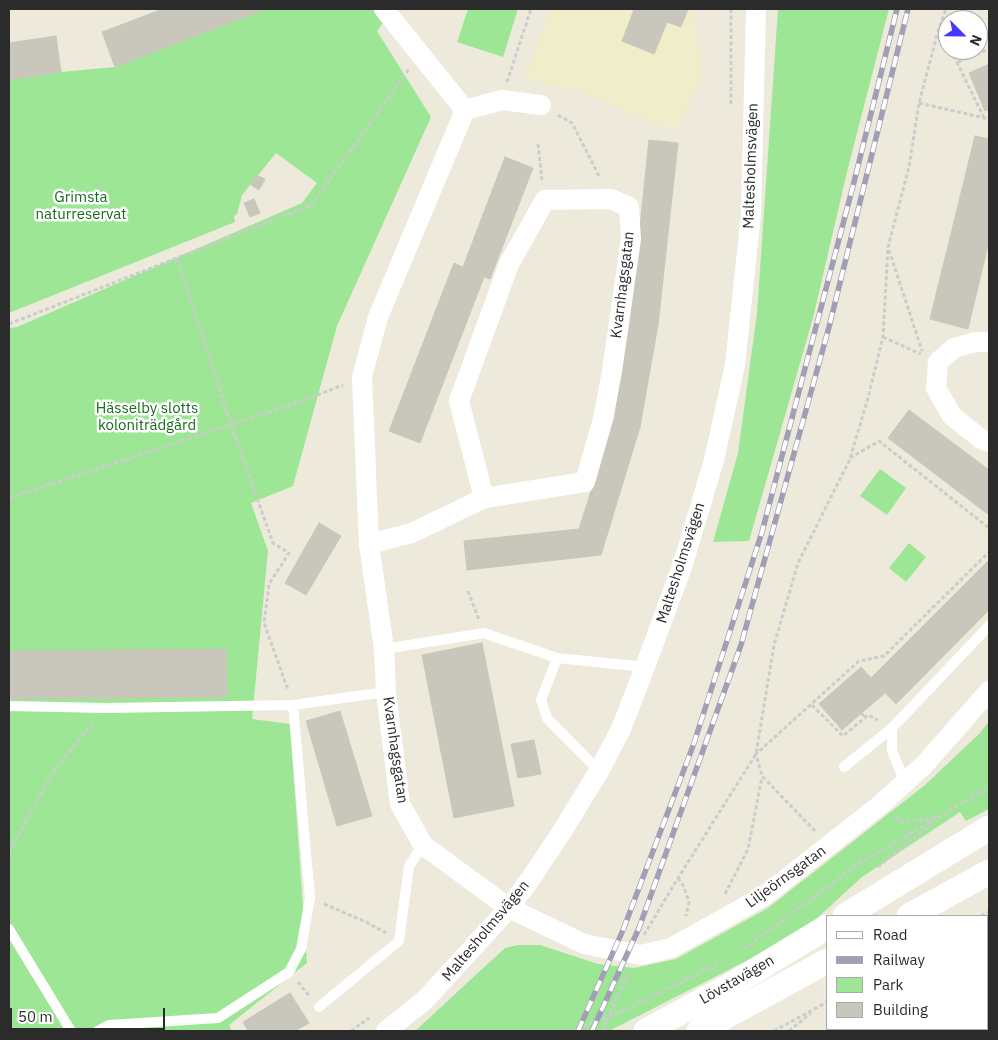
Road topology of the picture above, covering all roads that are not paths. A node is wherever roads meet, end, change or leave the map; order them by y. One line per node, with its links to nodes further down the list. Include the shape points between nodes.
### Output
1 (384, 9): 4 (street)
2 (756, 9): 12 (street, Maltesholmsvägen, via 751,214 735,365 711,469 683,564)
3 (541, 105): 4 (street, via 502,100)
4 (465, 110): 8 (street, Kvarnhagsgatan, via 378,317 362,378)
5 (989, 342): 6 (street, via 954,348 938,362 936,388 952,416)
6 (989, 442)
7 (484, 498): 7 (street, Kvarnhagsgatan, via 585,482 603,419 612,371 631,239 629,207 611,199 545,200 509,264 459,401); 8 (street, Kvarnhagsgatan, via 412,533)
8 (369, 544): 10 (street, Kvarnhagsgatan)
9 (989, 626): 17 (lane)
10 (384, 649): 11 (lane, via 484,632); 14 (street, Kvarnhagsgatan)
11 (557, 658): 12 (lane); 19 (lane, via 541,700 547,718)
12 (645, 668): 19 (street, Maltesholmsvägen, via 621,729)
13 (989, 691): 20 (street, Liljeörnsgatan)
14 (386, 692): 15 (lane); 22 (street, Kvarnhagsgatan, via 400,804)
15 (293, 704): 16 (lane, via 106,708); 32 (lane, via 310,898 302,949 289,972 218,1018 109,1025)
16 (9, 706)
17 (892, 728): 18 (lane); 20 (lane, via 892,751)
18 (844, 767)
19 (599, 771): 24 (street, Maltesholmsvägen, via 562,833)
20 (905, 782): 24 (street, Liljeörnsgatan, via 764,896 671,948 641,955 584,944)
21 (989, 828): 25 (street)
22 (423, 845): 24 (street, Kvarnhagsgatan); 30 (lane, via 409,866 399,941)
23 (989, 872): 26 (street)
24 (509, 908): 33 (street, Maltesholmsvägen, via 425,1000)
25 (847, 915)
26 (911, 915)
27 (826, 928): 34 (street, Lövstavägen, via 733,984)
28 (9, 929): 31 (lane)
29 (826, 963): 35 (street, Lövstavägen)
30 (319, 1006)
31 (71, 1031)
32 (98, 1031)
33 (386, 1031)
34 (646, 1031)
35 (700, 1031)

